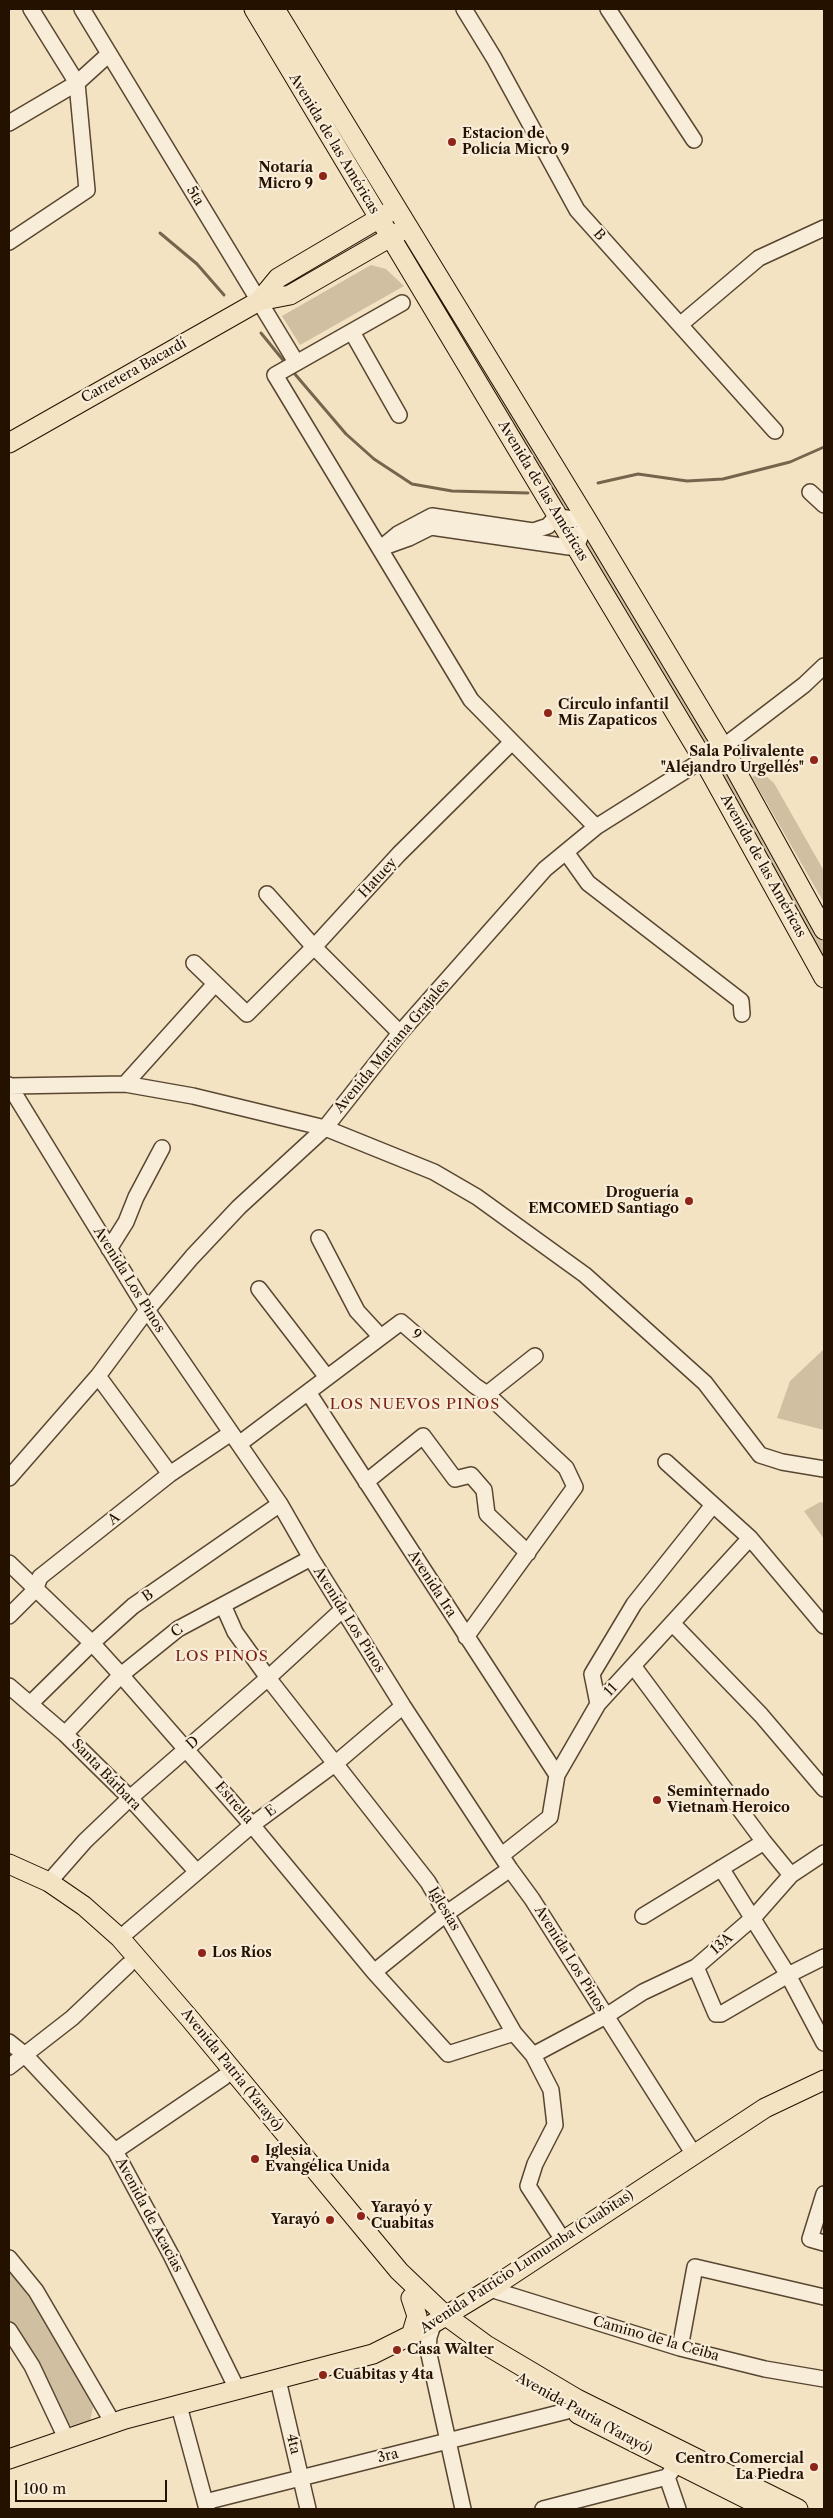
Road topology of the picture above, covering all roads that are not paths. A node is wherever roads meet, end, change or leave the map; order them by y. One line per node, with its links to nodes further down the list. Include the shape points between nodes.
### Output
1 (31, 9): 8 (street)
2 (82, 9): 7 (street, 5ta)
3 (254, 9): 12 (main road, Avenida de las Américas)
4 (274, 9): 11 (main road, Avenida de las Américas)
5 (464, 9): 19 (street, B, via 577,210)
6 (608, 9): 10 (street)
7 (110, 54): 8 (street); 17 (street, 5ta)
8 (77, 83): 9 (street); 16 (street, via 87,190)
9 (9, 123)
10 (694, 140)
11 (396, 208): 12 (main road, Carretera Bacardí); 13 (main road, Avenida de las Américas)
12 (378, 218): 15 (main road, Avenida de las Américas); 17 (main road, Carretera Bacardí, via 278,278)
13 (407, 227): 15 (main road, Carretera Bacardí); 28 (main road, Avenida de las Américas)
14 (824, 228): 19 (street, via 758,258)
15 (391, 237): 17 (main road, Carretera Bacardí, via 290,295); 27 (main road, Avenida de las Américas)
16 (9, 242)
17 (259, 300): 21 (street, 5ta); 24 (main road, Carretera Bacardí)
18 (402, 303): 20 (street)
19 (681, 324): 23 (street, B)
20 (352, 332): 21 (street); 22 (street)
21 (296, 362): 30 (street, via 275,375)
22 (399, 415)
23 (775, 431)
24 (9, 443)
25 (810, 492): 26 (street)
26 (824, 505)
27 (559, 516): 28 (street); 29 (main road, Avenida de las Américas); 30 (street, via 548,526 533,531 432,516 398,534)
28 (587, 520): 29 (street); 33 (main road, Avenida de las Américas)
29 (576, 545): 30 (street, via 564,546 431,526); 34 (main road, Avenida de las Américas)
30 (381, 548): 32 (street, via 471,700)
31 (824, 666): 33 (street, Avenida Mariana Grajales)
32 (511, 743): 35 (street); 39 (street, Hatuey, via 400,854)
33 (723, 747): 34 (street, Avenida Mariana Grajales); 38 (main road, Avenida de las Américas)
34 (703, 758): 35 (street, Avenida Mariana Grajales); 41 (main road, Avenida de las Américas)
35 (596, 827): 36 (street, Avenida Mariana Grajales)
36 (566, 852): 43 (street, via 588,883 741,1001); 44 (street, Avenida Mariana Grajales, via 545,868)
37 (267, 894): 39 (street)
38 (824, 930)
39 (314, 947): 42 (street, Hatuey, via 247,1014); 44 (street)
40 (194, 963): 42 (street)
41 (824, 978)
42 (214, 984): 45 (street)
43 (742, 1014)
44 (400, 1033): 47 (street, Avenida Mariana Grajales)
45 (125, 1084): 46 (street); 47 (street, via 193,1096)
46 (9, 1085): 50 (street, Avenida Los Pinos)
47 (325, 1128): 52 (street, Avenida Mariana Grajales, via 239,1207); 61 (street, via 434,1172 477,1197 585,1275 705,1382 760,1455)
48 (162, 1148): 50 (street, via 126,1222)
49 (319, 1238): 53 (street, via 357,1311)
50 (109, 1248): 52 (street, Avenida Los Pinos)
51 (259, 1288): 56 (street)
52 (147, 1310): 55 (street, Avenida Mariana Grajales); 59 (street, Avenida Los Pinos)
53 (380, 1336): 56 (street, 9); 58 (street, 9, via 401,1322)
54 (535, 1356): 58 (street)
55 (98, 1376): 62 (street); 63 (street, Avenida Mariana Grajales)
56 (326, 1376): 57 (street, 9)
57 (308, 1392): 59 (street, 9); 64 (street, Avenida 1ra)
58 (487, 1394): 68 (street, 9, via 566,1468 575,1487)
59 (235, 1438): 62 (street, A); 65 (street, Avenida Los Pinos)
60 (666, 1462): 66 (street)
61 (824, 1469)
62 (170, 1474): 71 (street, A, via 40,1577)
63 (9, 1478)
64 (366, 1482): 68 (street, via 423,1436 455,1479 471,1476 484,1490 487,1514); 77 (street, Avenida 1ra)
65 (280, 1504): 69 (street, Avenida Los Pinos); 78 (street, B, via 134,1606)
66 (712, 1505): 67 (street); 84 (street, via 634,1604 592,1674)
67 (750, 1538): 75 (street, 11); 76 (street)
68 (528, 1553): 77 (street)
69 (311, 1558): 72 (street, C); 73 (street, Avenida Los Pinos)
70 (9, 1563): 71 (street, Estrella)
71 (34, 1590): 74 (street, A); 78 (street, Estrella)
72 (223, 1605): 80 (street, C, via 178,1629); 81 (street, Iglesias, via 235,1632)
73 (343, 1609): 81 (street, D); 85 (street, Avenida Los Pinos)
74 (9, 1616)
75 (673, 1624): 79 (street, 11); 90 (street, via 761,1715)
76 (824, 1626)
77 (466, 1637): 89 (street, Avenida 1ra)
78 (92, 1642): 80 (street, Estrella); 83 (street, B)
79 (634, 1666): 84 (street, 11); 93 (street)
80 (121, 1675): 86 (street, C); 87 (street, Estrella)
81 (268, 1678): 87 (street, D); 88 (street, Iglesias)
82 (9, 1686): 83 (street, Santa Bárbara)
83 (30, 1704): 86 (street, Santa Bárbara)
84 (598, 1704): 89 (street, 11)
85 (403, 1706): 88 (street, E); 95 (street, Avenida Los Pinos)
86 (65, 1734): 91 (street, Santa Bárbara)
87 (186, 1749): 91 (street, D); 92 (street, Estrella)
88 (336, 1763): 92 (street, E); 103 (street, Iglesias, via 428,1882)
89 (557, 1775): 95 (street, 11, via 550,1817)
90 (824, 1789)
91 (130, 1798): 99 (street, Santa Bárbara); 102 (street, D, via 85,1841)
92 (252, 1825): 99 (street, E); 110 (street, Estrella)
93 (764, 1842): 97 (street); 100 (street)
94 (824, 1853): 100 (street, 13A)
95 (502, 1855): 98 (street, Avenida Los Pinos)
96 (9, 1864): 102 (main road, Avenida Patria (Yarayó))
97 (721, 1868): 104 (street); 105 (street)
98 (510, 1869): 103 (street); 112 (street, Avenida Los Pinos)
99 (197, 1872): 106 (street, E)
100 (791, 1875): 105 (street, 13A)
101 (9, 1877): 108 (main road, Avenida Patria (Yarayó), via 43,1893 79,1917)
102 (49, 1882): 106 (main road, Avenida Patria (Yarayó), via 84,1906)
103 (447, 1913): 110 (street); 114 (street, Iglesias)
104 (643, 1916)
105 (754, 1917): 109 (street, 13A); 111 (street)
106 (120, 1938): 113 (main road, Avenida Patria (Yarayó))
107 (824, 1957): 111 (street)
108 (128, 1965): 113 (main road, Avenida Patria (Yarayó)); 117 (street, via 72,2018)
109 (696, 1967): 111 (street, via 716,2014); 112 (street, 13A, via 643,1992)
110 (374, 1972): 114 (street, Estrella, via 448,2054)
111 (788, 1975): 116 (street)
112 (606, 2016): 118 (street, 13A); 123 (street, Avenida Los Pinos)
113 (186, 2022): 120 (main road, Avenida Patria (Yarayó)); 131 (main road, Avenida Patria (Yarayó))
114 (514, 2033): 118 (street, Iglesias)
115 (9, 2042): 117 (street, Avenida de Acacias)
116 (824, 2043)
117 (24, 2054): 119 (street); 122 (street, Avenida de Acacias)
118 (533, 2055): 125 (street, Iglesias, via 551,2090 555,2125 535,2164 528,2186)
119 (9, 2066)
120 (224, 2077): 122 (street); 130 (main road, Avenida Patria (Yarayó), via 338,2218)
121 (824, 2080): 123 (main road, Avenida Patricio Lumumba (Cuabitas), via 765,2108)
122 (115, 2151): 137 (street, Avenida de Acacias, via 171,2254)
123 (693, 2153): 125 (main road, Avenida Patricio Lumumba (Cuabitas))
124 (824, 2194): 126 (street, via 810,2239)
125 (563, 2240): 128 (main road, Avenida Patricio Lumumba (Cuabitas))
126 (824, 2243)
127 (9, 2258): 140 (street, via 36,2291)
128 (490, 2288): 131 (main road, Avenida Patricio Lumumba (Cuabitas)); 134 (street, Camino de la Ceiba)
129 (824, 2297): 134 (street, via 695,2267)
130 (411, 2298): 131 (main road, Avenida Patria (Yarayó)); 133 (main road, via 417,2316)
131 (440, 2318): 133 (main road, Avenida Patricio Lumumba (Cuabitas)); 139 (main road, Avenida Patria (Yarayó), via 481,2356); 142 (street, via 429,2336 428,2350); 152 (main road, Avenida Patria (Yarayó), via 577,2399)
132 (9, 2330): 141 (street, via 32,2366)
133 (411, 2336): 136 (main road, Avenida Patricio Lumumba (Cuabitas), via 373,2354)
134 (680, 2348): 135 (street, Camino de la Ceiba, via 765,2369)
135 (824, 2378)
136 (278, 2380): 137 (main road, Avenida Patricio Lumumba (Cuabitas)); 145 (street, 4ta)
137 (237, 2389): 138 (main road, Avenida Patricio Lumumba (Cuabitas))
138 (179, 2406): 140 (main road, Avenida Patricio Lumumba (Cuabitas)); 146 (street)
139 (571, 2410): 142 (street, 3ra); 144 (main road, Avenida Patria (Yarayó))
140 (113, 2423): 141 (main road, Avenida Patricio Lumumba (Cuabitas))
141 (66, 2438): 143 (main road, Avenida Patricio Lumumba (Cuabitas))
142 (448, 2441): 145 (street, 3ra); 148 (street)
143 (9, 2459)
144 (672, 2470): 149 (street); 150 (street); 151 (main road, Avenida Patria (Yarayó))
145 (301, 2478): 146 (street, 3ra); 147 (street, 4ta)
146 (206, 2506)
147 (308, 2509)
148 (463, 2509)
149 (543, 2509)
150 (678, 2509)
151 (765, 2509)
152 (798, 2509)

